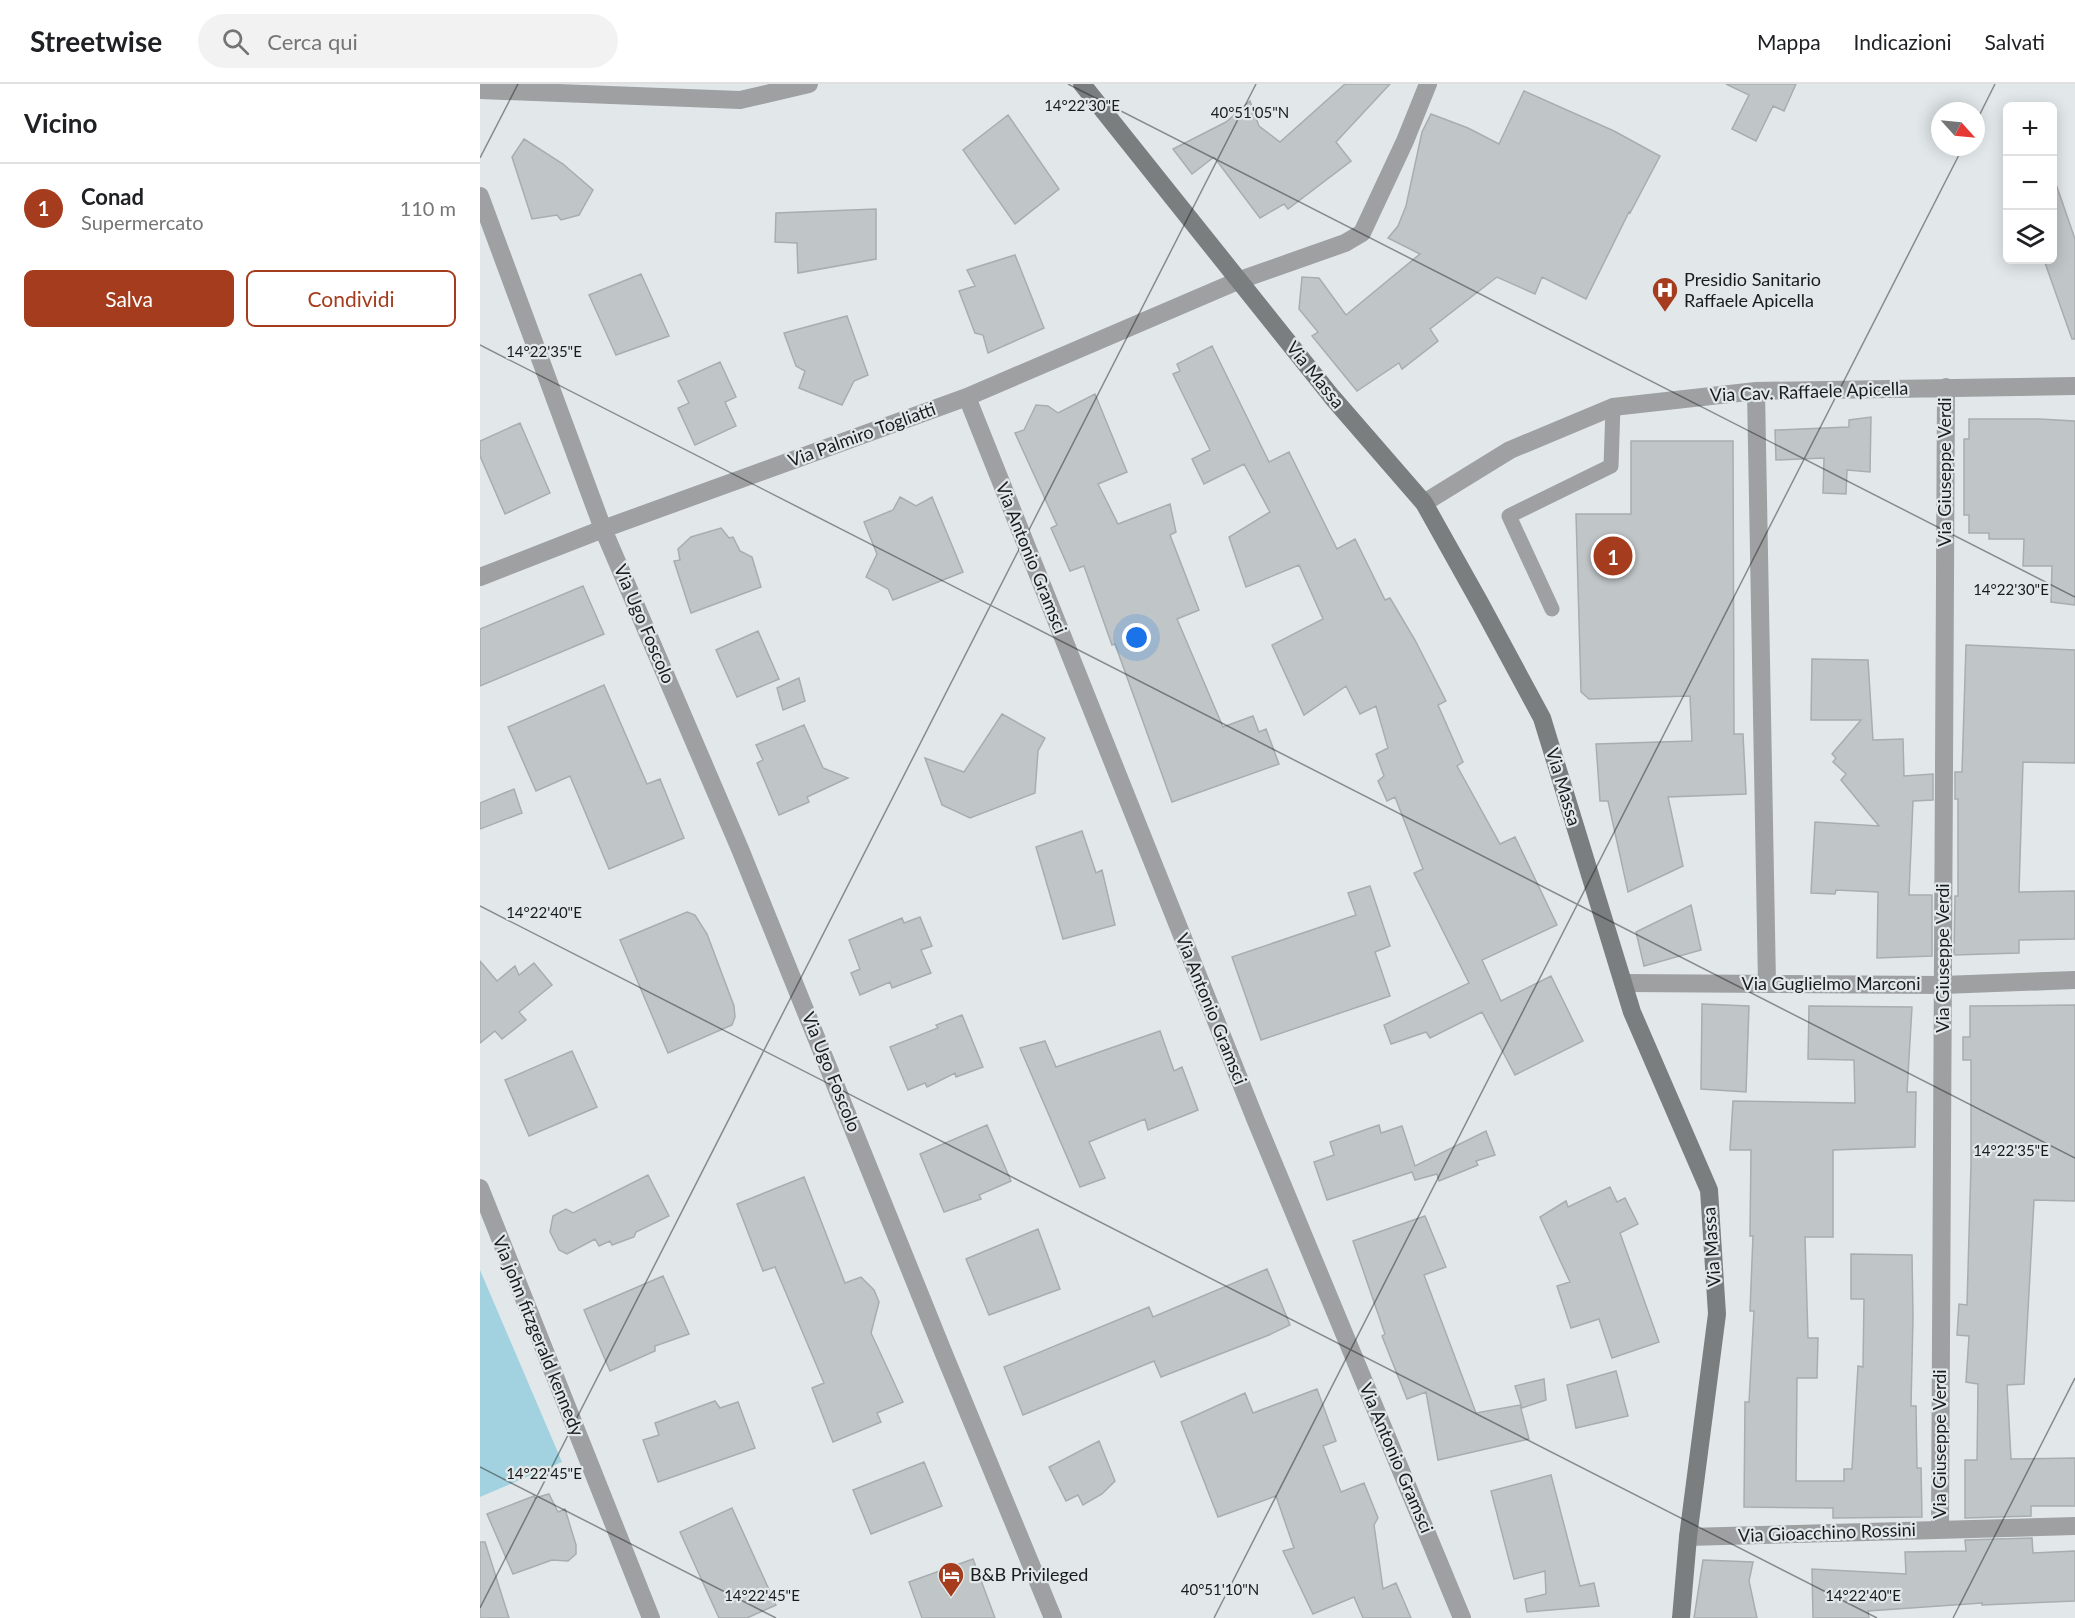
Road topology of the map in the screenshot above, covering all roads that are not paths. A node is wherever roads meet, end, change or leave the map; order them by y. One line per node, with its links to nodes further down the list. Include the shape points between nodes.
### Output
1 (809, 84): 4 (street, via 740,100)
2 (1082, 84): 7 (street, Via Massa)
3 (1428, 84): 7 (street, Via Palmiro Togliatti, via 1362,233 1345,243)
4 (480, 90)
5 (480, 196): 6 (street, Via Ugo Foscolo)
6 (487, 240): 14 (street, Via Ugo Foscolo)
7 (1240, 280): 11 (street, Via Palmiro Togliatti); 13 (street, Via Massa, via 1332,397)
8 (2075, 386): 9 (street, Via Cav. Raffaele Apicella)
9 (1946, 387): 10 (street, Via Cav. Raffaele Apicella); 20 (street, Via Giuseppe Verdi)
10 (1756, 391): 12 (street, Via Cav. Raffaele Apicella); 19 (street)
11 (967, 397): 14 (street, Via Palmiro Togliatti); 27 (street, Via Antonio Gramsci, via 1252,1110)
12 (1613, 407): 13 (street, Via Cav. Raffaele Apicella, via 1510,450); 16 (lane, via 1611,466 1509,516)
13 (1424, 502): 18 (street, Via Massa, via 1542,718)
14 (603, 529): 15 (street, Via Palmiro Togliatti); 26 (street, Via Ugo Foscolo, via 740,849)
15 (480, 578)
16 (1552, 609)
17 (2075, 980): 20 (street, Via Guglielmo Marconi)
18 (1624, 983): 19 (street, Via Guglielmo Marconi); 24 (street, Via Massa, via 1632,1012 1709,1190 1717,1314)
19 (1767, 984): 20 (street, Via Guglielmo Marconi)
20 (1943, 985): 23 (street, Via Giuseppe Verdi)
21 (480, 1188): 25 (street, Via john fitzgerald kennedy)
22 (2075, 1526): 23 (street, Via Gioacchino Rossini)
23 (1940, 1530): 24 (street, Via Gioacchino Rossini)
24 (1688, 1537): 28 (street, Via Massa)
25 (651, 1618)
26 (1053, 1618)
27 (1462, 1618)
28 (1681, 1618)

